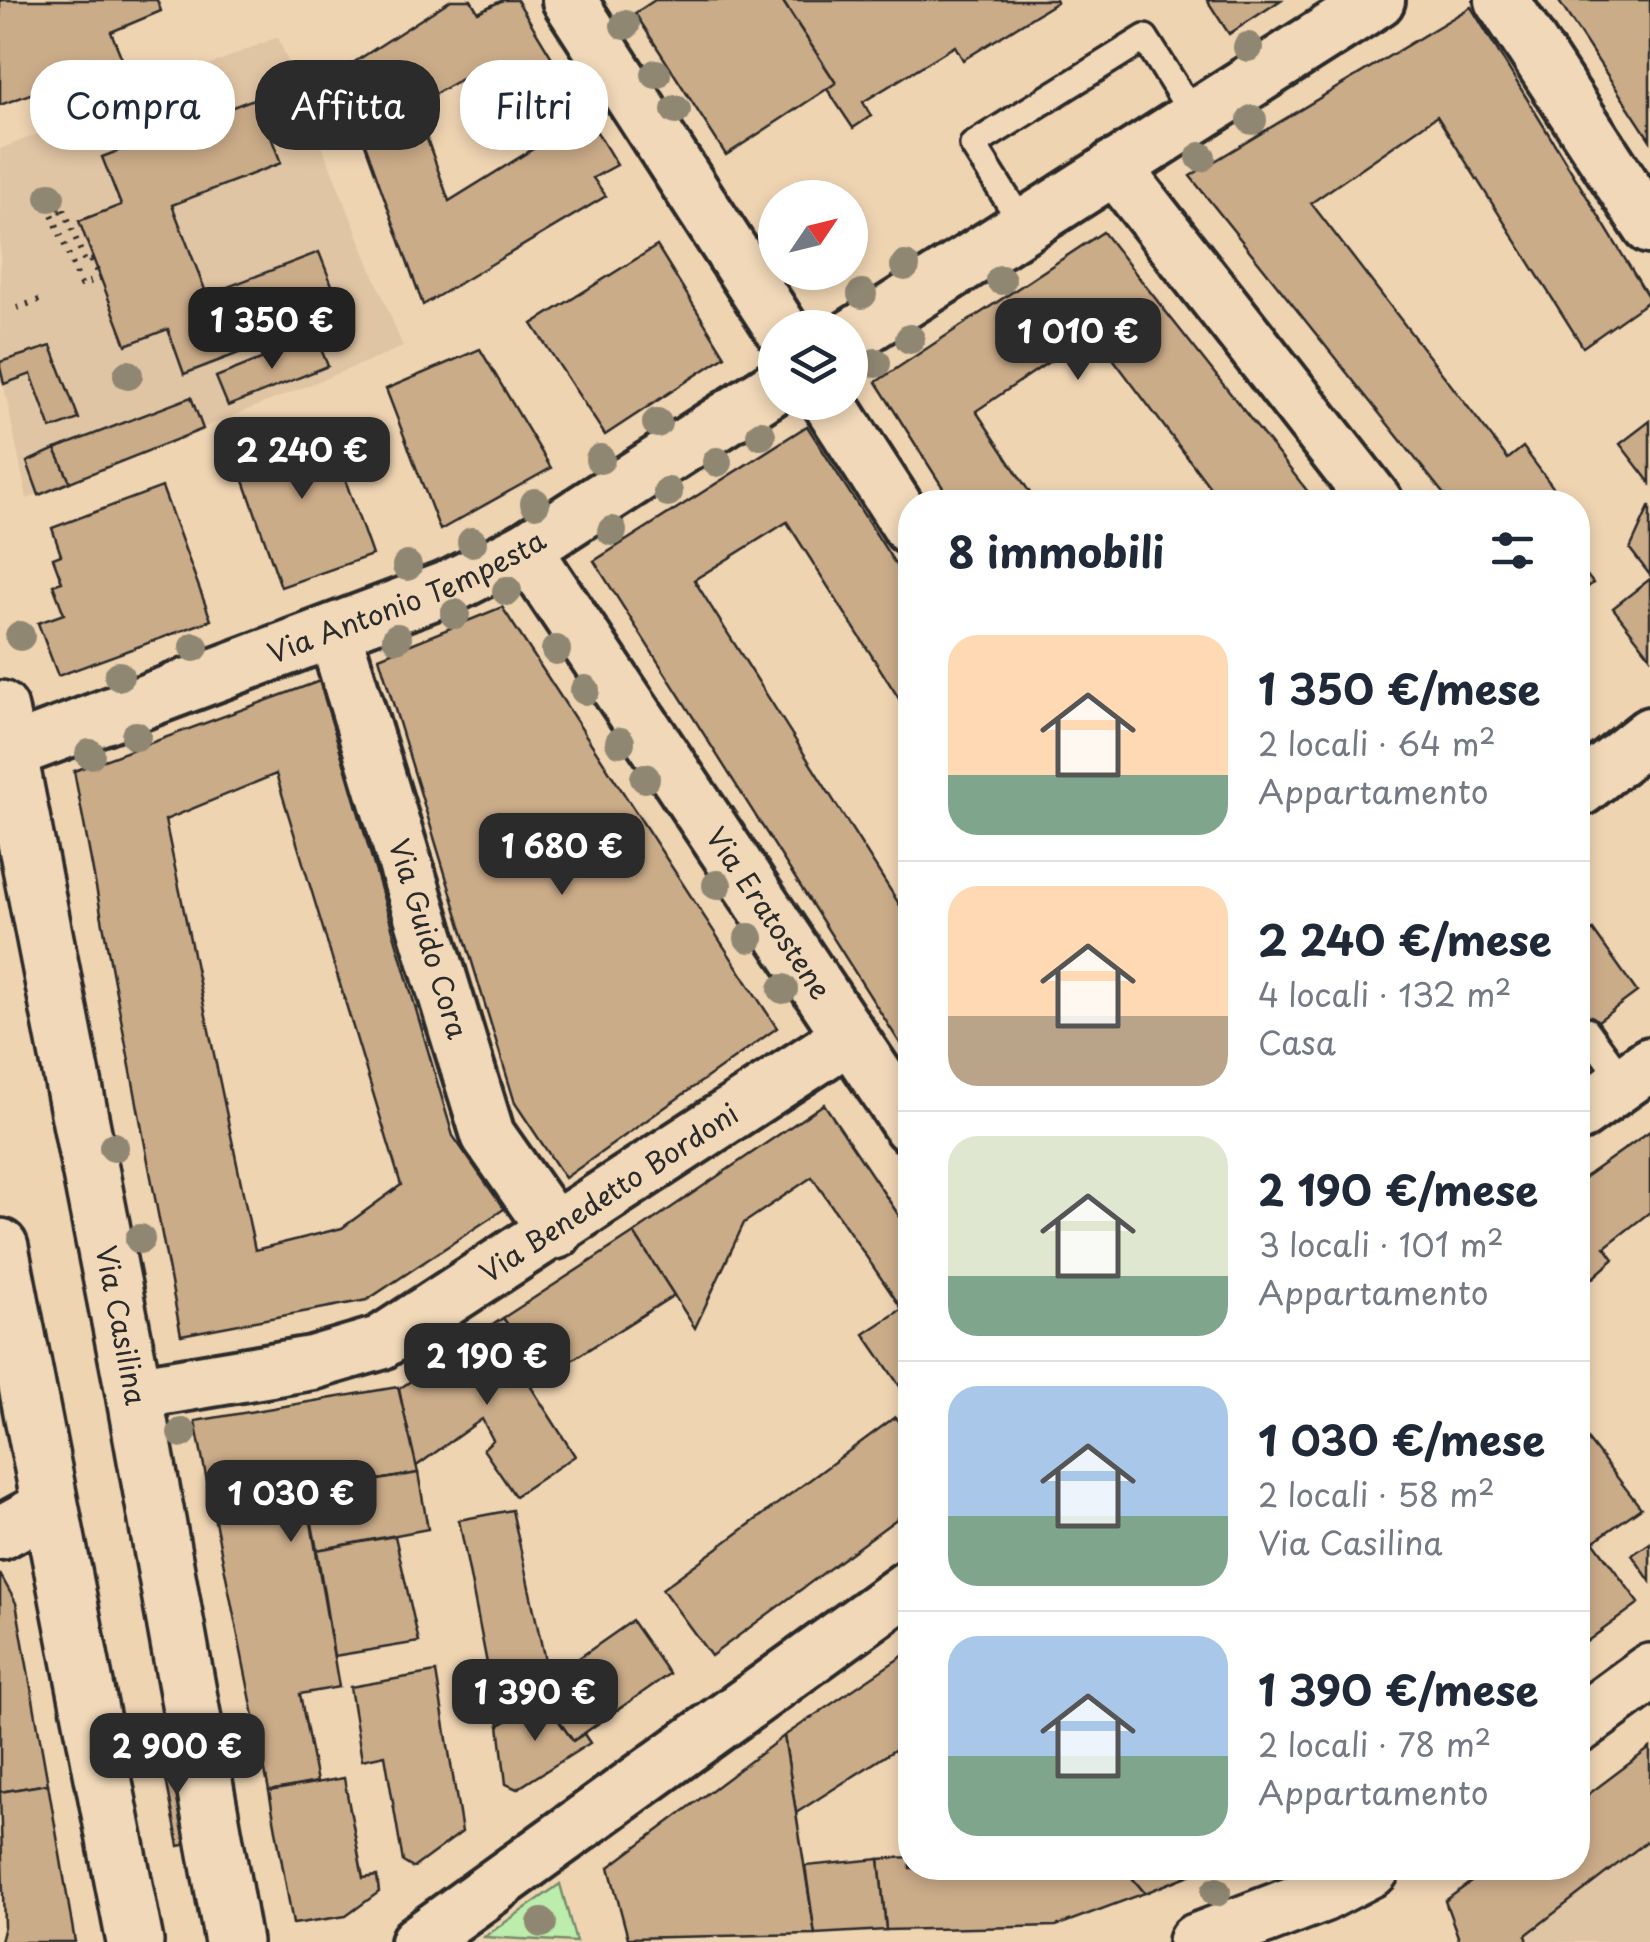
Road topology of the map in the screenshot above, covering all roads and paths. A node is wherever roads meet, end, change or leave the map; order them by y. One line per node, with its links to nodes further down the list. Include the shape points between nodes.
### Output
1 (569, 0): 11 (street)
2 (1378, 0): 4 (street)
3 (1502, 0): 7 (street)
4 (1194, 116): 5 (street); 6 (lane, via 1145,38 973,145)
5 (1114, 167): 6 (street); 15 (street)
6 (1024, 226): 12 (street)
7 (1650, 227)
8 (81, 285): 8 (path, via 101,278 91,260 84,262 64,209 52,214)
9 (42, 299): 10 (path)
10 (17, 308)
11 (769, 310)
12 (868, 326)
13 (758, 398): 17 (street, Via Antonio Tempesta)
14 (841, 420): 16 (street)
15 (1367, 490)
16 (898, 509)
17 (525, 549): 18 (street, Via Antonio Tempesta); 23 (street, Via Eratostene)
18 (334, 632): 19 (street, Via Antonio Tempesta); 27 (street, Via Guido Cora, via 488,1135)
19 (4, 731): 29 (main road, Via Casilina)
20 (1650, 734): 21 (street)
21 (1590, 781)
22 (1590, 1033): 24 (lane)
23 (850, 1036): 25 (street, Via Eratostene); 27 (street, Via Benedetto Bordoni)
24 (1637, 1073): 26 (street)
25 (898, 1106)
26 (1590, 1106)
27 (556, 1232): 29 (street, Via Benedetto Bordoni, via 380,1343 312,1363)
28 (0, 1246): 30 (main road)
29 (134, 1393): 37 (main road, Via Casilina)
30 (50, 1506): 31 (street); 36 (main road)
31 (0, 1533)
32 (898, 1595): 38 (street)
33 (1650, 1672): 34 (main road)
34 (1590, 1716)
35 (1349, 1880): 39 (main road)
36 (135, 1942)
37 (234, 1942)
38 (417, 1942)
39 (1196, 1942)

